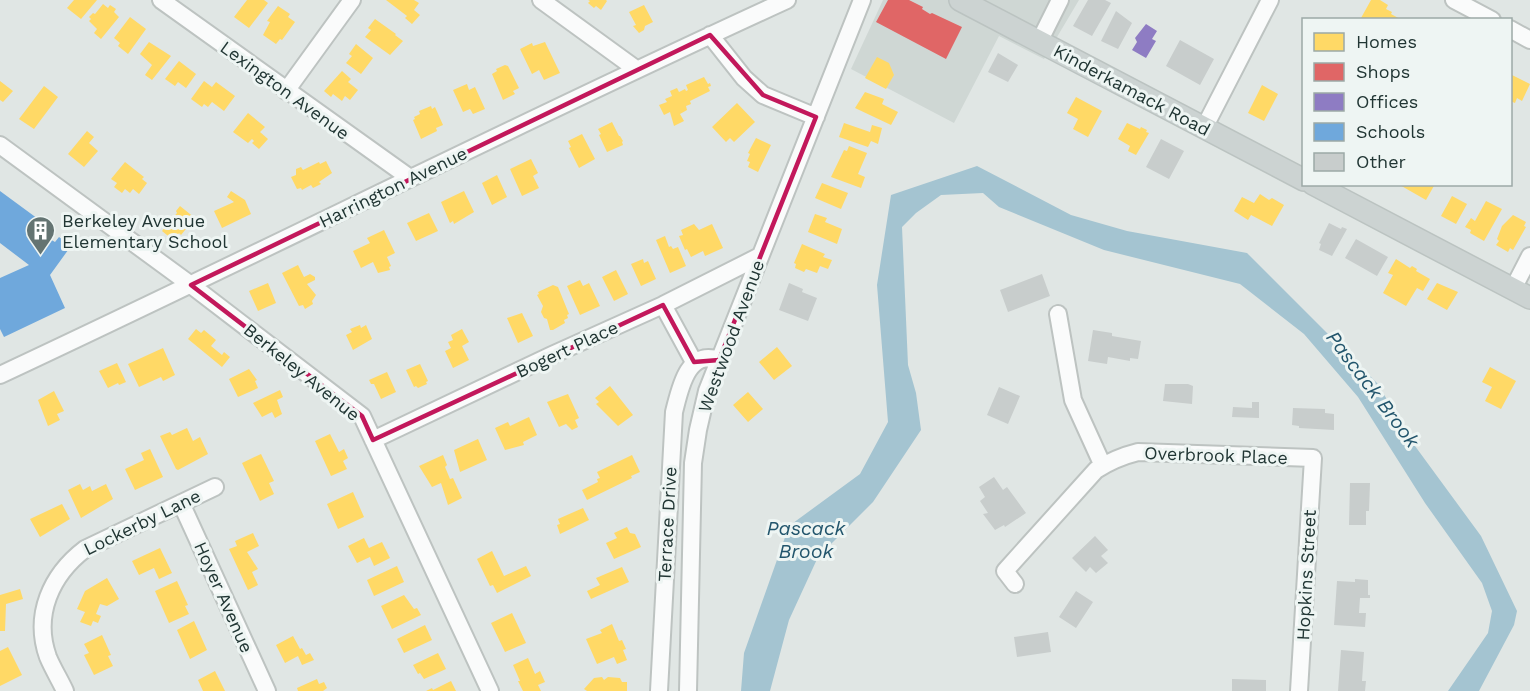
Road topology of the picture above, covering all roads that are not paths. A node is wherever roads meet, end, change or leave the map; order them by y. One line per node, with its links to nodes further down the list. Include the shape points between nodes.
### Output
1 (161, 0): 16 (street, Lexington Avenue)
2 (352, 0): 16 (street)
3 (541, 0): 15 (street)
4 (787, 0): 12 (street, Harrington Avenue)
5 (862, 0): 17 (street, Westwood Avenue)
6 (960, 0): 14 (main road, Kinderkamack Road)
7 (1270, 0): 18 (street)
8 (1454, 0): 10 (street)
9 (1053, 2): 14 (street)
10 (1487, 18)
11 (1512, 30): 13 (street)
12 (710, 35): 15 (street, Harrington Avenue); 17 (street, via 763,95)
13 (1530, 40)
14 (1039, 42): 18 (main road, Kinderkamack Road)
15 (636, 69): 20 (street, Harrington Avenue)
16 (286, 91): 20 (street, Lexington Avenue)
17 (816, 117): 23 (street, Westwood Avenue)
18 (1204, 128): 21 (main road, Kinderkamack Road)
19 (0, 145): 25 (street, Berkeley Avenue)
20 (410, 178): 25 (street, Harrington Avenue)
21 (1302, 179)
22 (1317, 186): 26 (main road)
23 (760, 256): 27 (street, Bogert Place); 29 (street, Westwood Avenue)
24 (1530, 256): 26 (street)
25 (191, 285): 31 (street, Harrington Avenue); 32 (street, Berkeley Avenue, via 362,416)
26 (1521, 293)
27 (663, 305): 30 (street); 32 (street, Bogert Place)
28 (1058, 314): 34 (street, via 1073,400)
29 (719, 360): 30 (street, via 710,357); 42 (street, Westwood Avenue, via 707,391 693,463)
30 (694, 362): 41 (street, Terrace Drive, via 680,390 673,423)
31 (0, 375)
32 (373, 440): 40 (street, Berkeley Avenue)
33 (1313, 458): 34 (street, Overbrook Place, via 1138,452); 43 (street, Hopkins Street)
34 (1103, 466): 37 (street, Overbrook Place, via 1005,571)
35 (215, 487): 36 (street, Lockerby Lane)
36 (181, 503): 38 (street, Lockerby Lane, via 85,549 58,574 44,607 43,630 48,657); 39 (street, Hoyer Avenue)
37 (1015, 584)
38 (65, 691)
39 (267, 691)
40 (490, 691)
41 (659, 691)
42 (688, 691)
43 (1299, 691)

